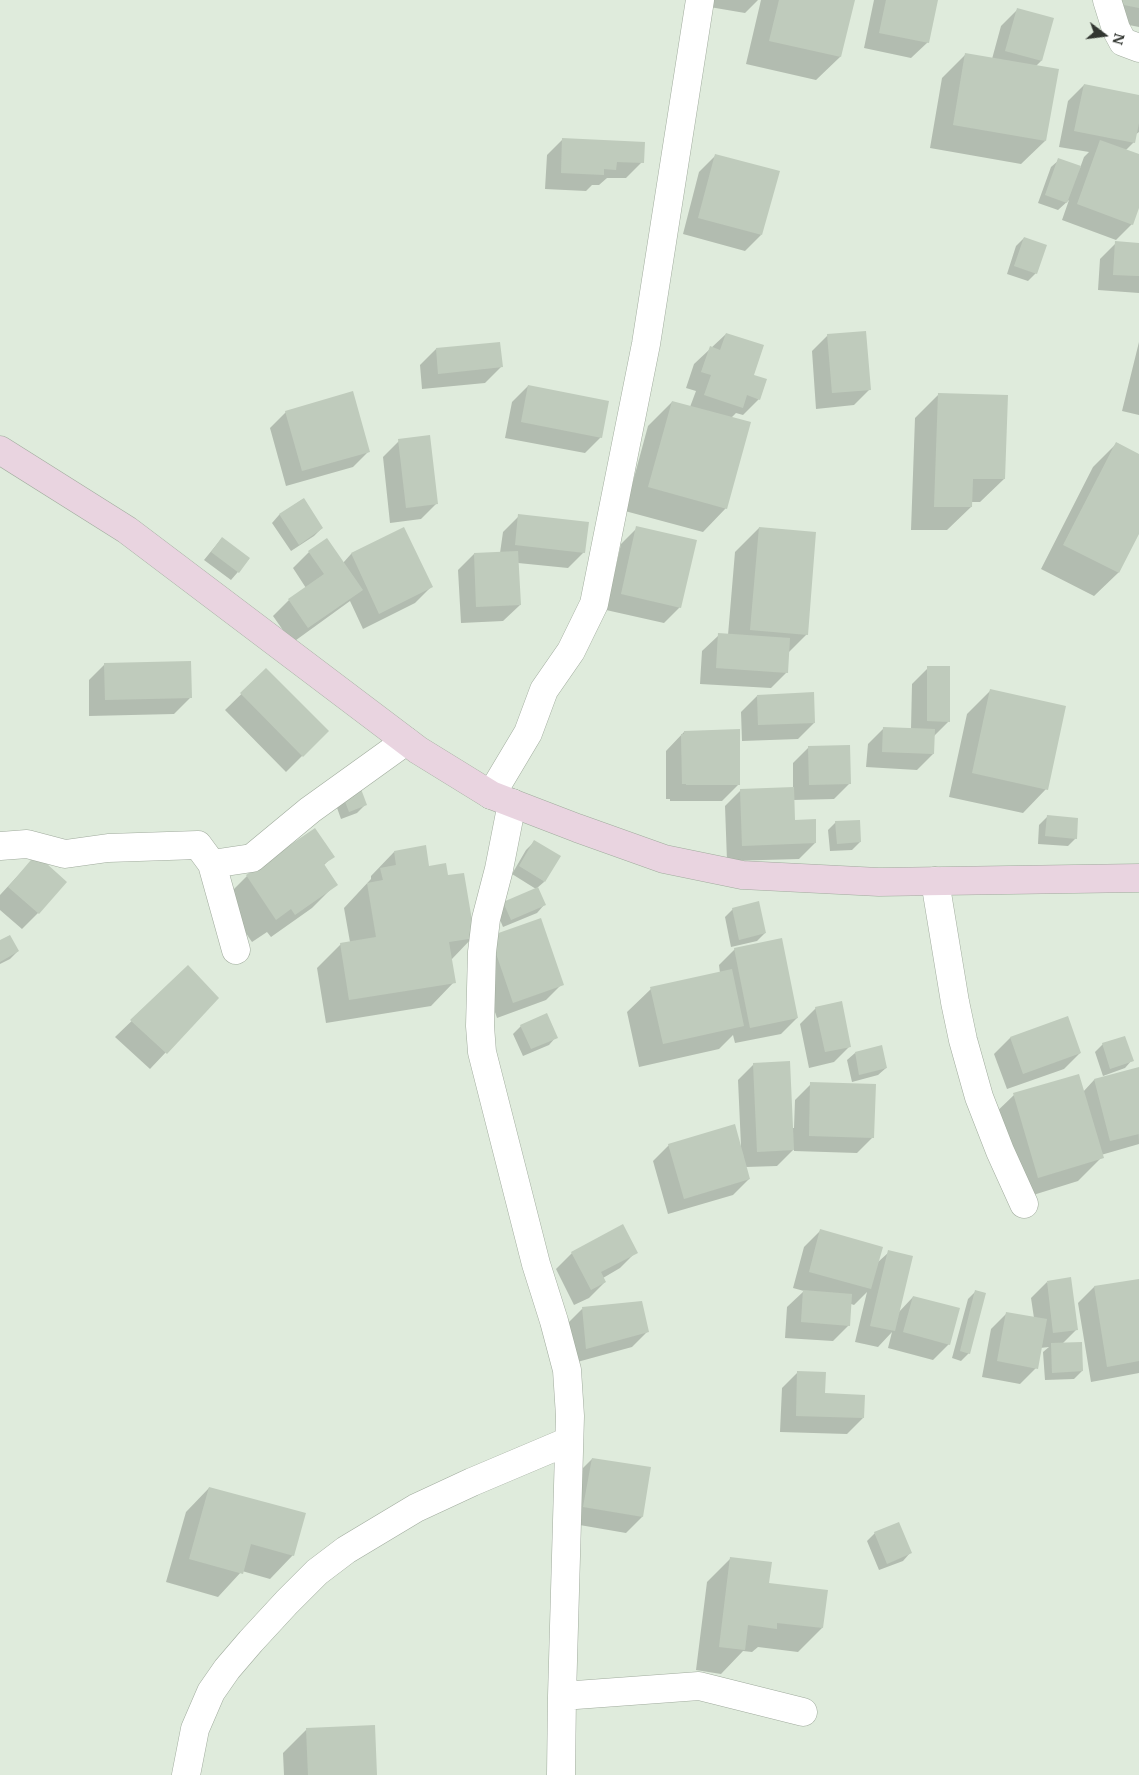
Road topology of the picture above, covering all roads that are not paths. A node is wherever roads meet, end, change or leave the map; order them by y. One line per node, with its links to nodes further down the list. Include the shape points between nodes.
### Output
1 (700, 0): 6 (street, via 646,344 594,604 571,651 544,690)
2 (1106, 0): 3 (street, via 1124,42)
3 (1139, 48)
4 (0, 450): 5 (main road, via 127,530)
5 (406, 741): 6 (main road); 8 (street, via 310,810 252,858)
6 (502, 799): 10 (main road, via 664,859 742,875 879,882); 13 (street, via 499,869 486,920 482,952 482,1052 566,1370)
7 (0, 846): 8 (street, via 28,844 65,854 108,848 198,845)
8 (212, 864): 11 (street)
9 (1139, 878): 10 (main road)
10 (935, 881): 12 (street, via 963,1040 979,1097)
11 (236, 950)
12 (1024, 1204)
13 (569, 1441): 14 (street); 16 (street, via 416,1508 346,1550 317,1572 251,1641 211,1692 195,1729)
14 (562, 1696): 15 (street, via 699,1686); 17 (street)
15 (803, 1712)
16 (186, 1775)
17 (561, 1775)

